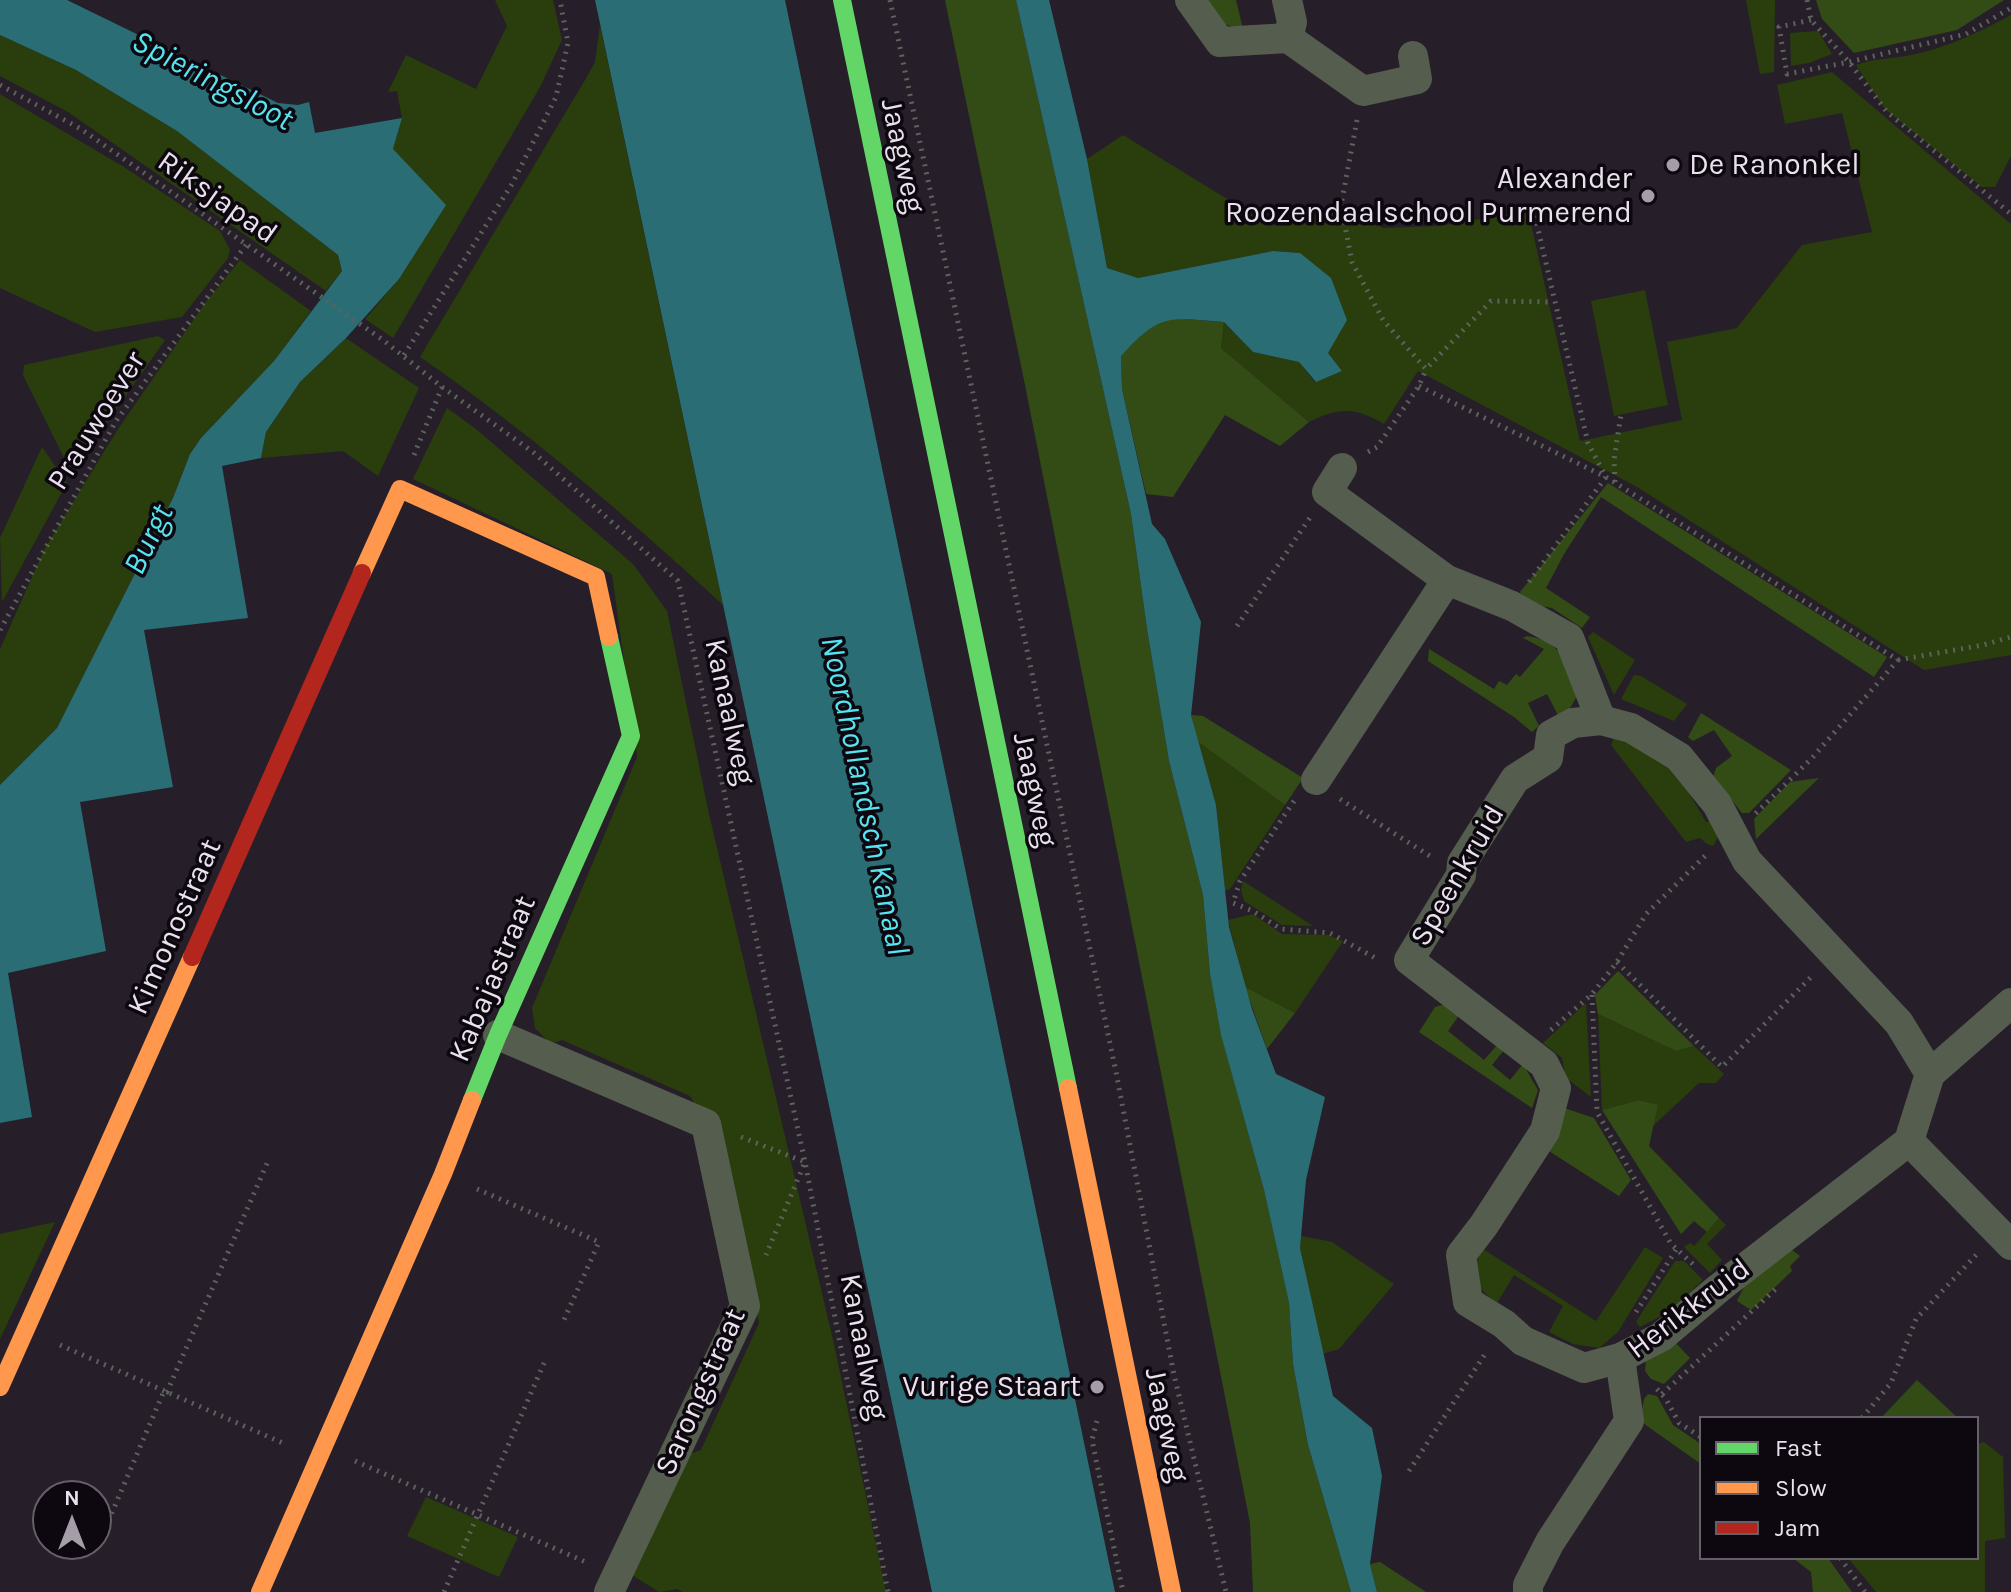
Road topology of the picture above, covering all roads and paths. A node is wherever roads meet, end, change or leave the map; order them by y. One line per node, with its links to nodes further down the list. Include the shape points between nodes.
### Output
1 (560, 0): 18 (path, via 568,43 556,97 512,184)
2 (842, 0): 73 (street, Jaagweg)
3 (890, 0): 74 (path, via 1116,1072 1174,1375)
4 (1190, 0): 9 (street, via 1220,42)
5 (1287, 0): 9 (street, via 1292,22)
6 (1807, 0): 8 (path)
7 (2011, 8): 11 (path, via 1966,34)
8 (1811, 20): 11 (path); 11 (path, via 1779,27 1787,74)
9 (1288, 38): 13 (street)
10 (1413, 56): 13 (street, via 1417,79)
11 (1849, 62): 14 (path, via 1887,112)
12 (0, 85): 16 (path, Riksjapad, via 81,129)
13 (1363, 91): 19 (path, via 1341,205 1352,262 1383,320)
14 (2011, 214)
15 (1535, 216): 17 (path)
16 (246, 245): 18 (path, Riksjapad); 30 (path, Prauwoever, via 116,421)
17 (1553, 302): 19 (path, via 1491,301); 23 (path, via 1588,443)
18 (404, 355): 21 (path, Kanaalweg)
19 (1426, 369): 20 (path)
20 (1419, 386): 23 (path); 24 (path, via 1377,447)
21 (442, 387): 26 (path); 48 (path, Kanaalweg, via 533,452 678,581)
22 (1621, 414): 25 (path)
23 (1606, 477): 25 (path); 28 (path)
24 (1334, 480): 27 (street); 29 (path)
25 (1615, 483): 32 (path)
26 (400, 489): 42 (street, Kabajastraat, via 596,577 631,736); 55 (street, Kimonostraat)
27 (1447, 580): 28 (street); 34 (street)
28 (1512, 606): 33 (street, via 1569,638)
29 (1237, 626)
30 (0, 630)
31 (2011, 637): 32 (path)
32 (1898, 660): 35 (path, via 1812,758)
33 (1601, 720): 35 (street, via 1631,728 1679,757); 36 (street, Speenkruid, via 1573,723 1551,735 1548,758 1515,779 1462,863)
34 (1316, 780): 36 (path); 38 (path, via 1307,783 1248,869 1233,903 1281,929 1330,933 1401,972)
35 (1734, 834): 37 (street, via 1747,861); 39 (path, via 1706,854 1646,914)
36 (1461, 875): 38 (street, Speenkruid)
37 (1835, 953): 39 (path, via 1722,1067); 44 (street, via 1899,1023)
38 (1409, 960): 43 (street, Speenkruid)
39 (1617, 962): 40 (path)
40 (1592, 994): 43 (path); 56 (path, via 1597,1112 1676,1250 1621,1336)
41 (2011, 1003): 44 (street)
42 (498, 1035): 45 (street); 49 (street, Kabajastraat)
43 (1527, 1051): 54 (street, Speenkruid, via 1544,1064 1556,1088 1545,1131 1461,1255 1468,1302)
44 (1930, 1074): 46 (street)
45 (706, 1124): 48 (path); 52 (street, Sarongstraat)
46 (1909, 1141): 50 (street); 56 (street, Herikkruid, via 1661,1337)
47 (269, 1159): 59 (path)
48 (805, 1162): 52 (path); 71 (path, Kanaalweg)
49 (443, 1174): 53 (path, via 599,1242); 63 (street, Kabajastraat)
50 (2004, 1239): 61 (path, via 1916,1319 1891,1383)
51 (1783, 1282): 60 (path)
52 (745, 1306): 68 (street, Sarongstraat)
53 (563, 1322)
54 (1504, 1324): 56 (street, Speenkruid, via 1523,1341 1584,1368); 64 (path)
55 (26, 1330): 58 (street, Kimonostraat); 59 (path)
56 (1620, 1358): 75 (street, Herikkruid, via 1629,1421 1550,1542)
57 (545, 1361): 65 (path)
58 (0, 1387)
59 (166, 1391): 63 (path); 66 (path)
60 (1662, 1394)
61 (1864, 1416)
62 (1097, 1421): 72 (path, via 1092,1440)
63 (322, 1454): 65 (path); 69 (street, Kabajastraat)
64 (1409, 1471)
65 (479, 1513): 68 (path); 70 (path)
66 (112, 1514)
67 (1841, 1560): 76 (path)
68 (615, 1587)
69 (260, 1592)
70 (444, 1592)
71 (888, 1592)
72 (1123, 1592)
73 (1172, 1592)
74 (1226, 1592)
75 (1528, 1592)
76 (1865, 1592)

